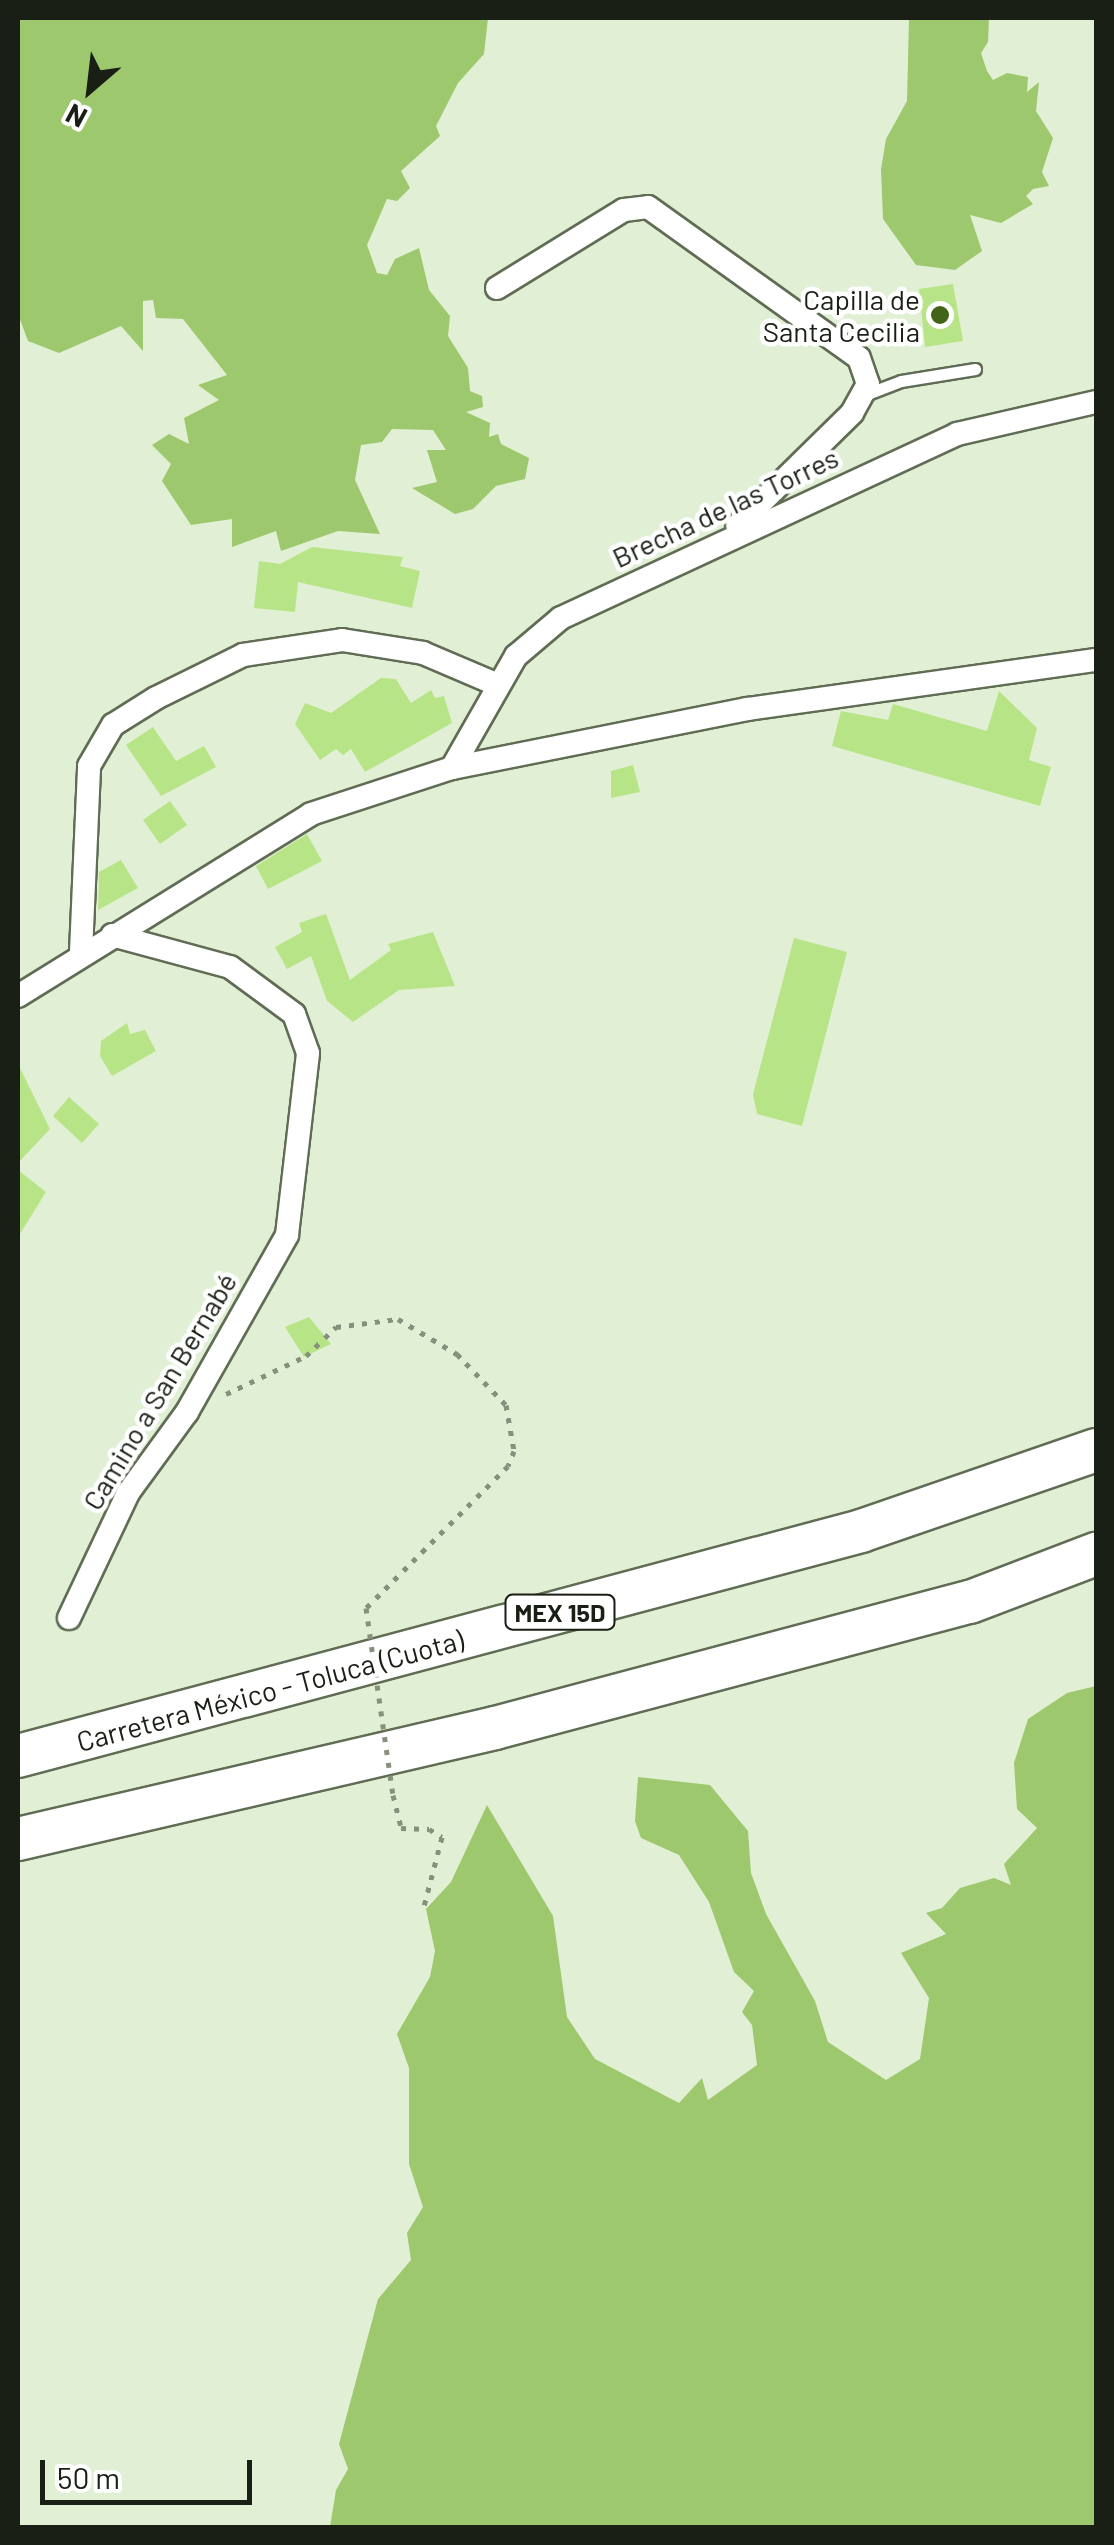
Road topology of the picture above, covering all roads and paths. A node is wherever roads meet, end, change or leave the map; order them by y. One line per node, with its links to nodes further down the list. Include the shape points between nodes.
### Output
1 (497, 288): 3 (street, via 624,210 648,208 859,358 868,372)
2 (975, 370): 3 (lane, via 901,380)
3 (864, 396): 5 (street)
4 (1096, 402): 5 (street, Brecha de las Torres, via 957,434)
5 (726, 537): 7 (street, Brecha de las Torres, via 540,631)
6 (1096, 660): 8 (street, via 746,709)
7 (498, 685): 8 (street, Brecha de las Torres); 10 (street, via 423,653 342,640 244,656 113,725 89,766)
8 (452, 768): 9 (street, via 311,814)
9 (112, 935): 10 (street); 12 (street, Camino a San Bernabé, via 230,967 294,1014 308,1054 287,1235)
10 (81, 952): 11 (street)
11 (18, 996)
12 (187, 1412): 15 (street, Camino a San Bernabé, via 128,1493); 18 (path, bridge, via 306,1356 336,1328 398,1319 457,1354 506,1404 514,1452 508,1466 366,1608 401,1828 430,1829 442,1837)
13 (1096, 1450): 16 (highway, Carretera México - Toluca (Cuota) / MEX 15D, via 861,1531)
14 (1096, 1554): 17 (highway, via 970,1602 552,1713)
15 (69, 1618)
16 (18, 1756)
17 (18, 1839)
18 (423, 1910)

